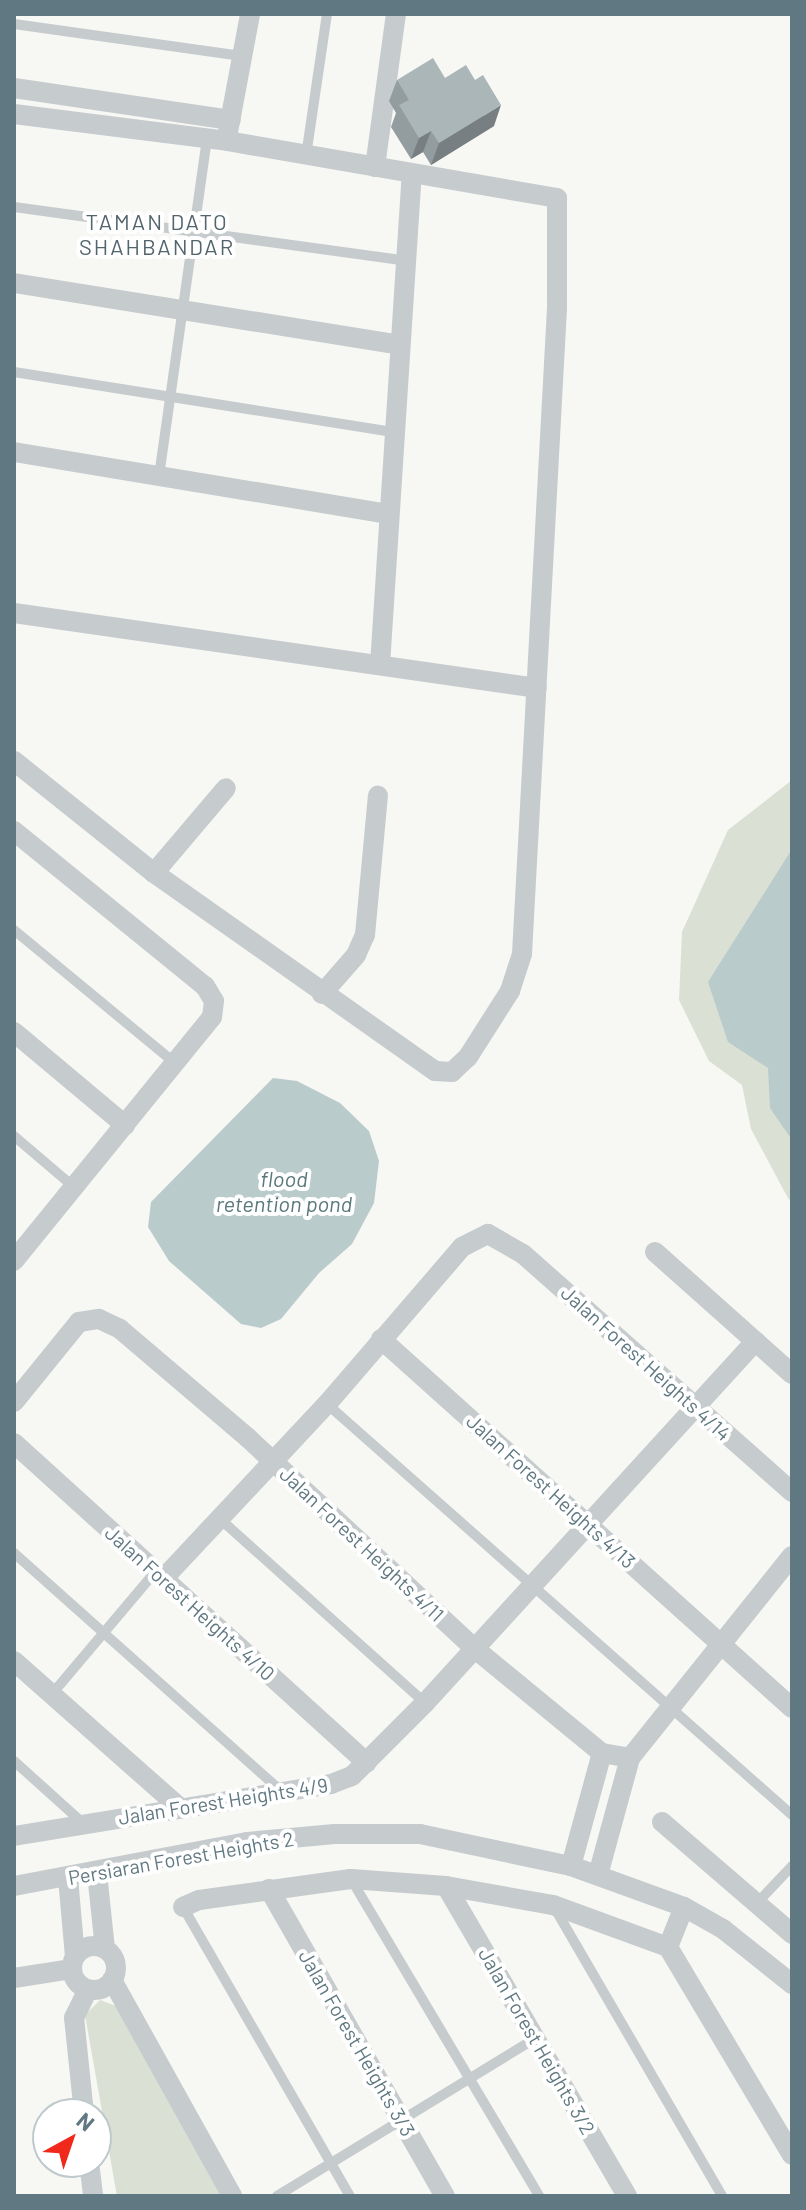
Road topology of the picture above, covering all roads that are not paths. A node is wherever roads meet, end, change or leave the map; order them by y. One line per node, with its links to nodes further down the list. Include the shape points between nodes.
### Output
1 (250, 14): 5 (street)
2 (327, 14): 10 (lane)
3 (396, 14): 11 (street)
4 (14, 24): 5 (lane)
5 (242, 56): 8 (street)
6 (14, 88): 8 (street)
7 (14, 114): 9 (street)
8 (231, 120): 9 (street)
9 (217, 140): 10 (street); 14 (lane)
10 (306, 156): 11 (street)
11 (375, 167): 12 (street)
12 (412, 174): 15 (street); 27 (street, via 550,194 560,205)
13 (14, 207): 14 (lane)
14 (193, 232): 15 (lane); 17 (lane)
15 (406, 261): 18 (street)
16 (14, 283): 17 (street)
17 (182, 311): 18 (street); 20 (lane)
18 (400, 345): 21 (street)
19 (14, 372): 20 (lane)
20 (170, 397): 21 (lane); 23 (lane)
21 (394, 432): 24 (street)
22 (14, 452): 23 (street)
23 (159, 476): 24 (street)
24 (389, 514): 26 (street)
25 (14, 613): 26 (street)
26 (380, 665): 27 (street)
27 (537, 688): 34 (street, via 522,954 510,991 468,1057 452,1072 435,1071)
28 (14, 761): 32 (street)
29 (226, 788): 32 (street)
30 (378, 796): 34 (street, via 365,935 356,955)
31 (14, 831): 36 (street, via 205,986 214,1001 212,1017)
32 (154, 873): 34 (street)
33 (14, 930): 36 (lane)
34 (322, 994)
35 (14, 1032): 37 (street)
36 (175, 1063): 37 (street)
37 (125, 1125): 39 (street)
38 (14, 1136): 39 (lane)
39 (74, 1187): 41 (street)
40 (655, 1252): 43 (street)
41 (16, 1253)
42 (381, 1339): 46 (street); 47 (street, Jalan Forest Heights 4/14, via 462,1247 476,1236 499,1235); 52 (street, Jalan Forest Heights 4/13)
43 (755, 1341): 44 (street); 47 (street, Jalan Forest Heights 4/9)
44 (792, 1374)
45 (14, 1402): 49 (street, Jalan Forest Heights 4/11, via 79,1322 99,1319 120,1329)
46 (327, 1404): 49 (street); 56 (lane)
47 (698, 1407): 50 (street, Jalan Forest Heights 4/14); 52 (street, Jalan Forest Heights 4/9)
48 (14, 1443): 55 (street, Jalan Forest Heights 4/10)
49 (271, 1461): 51 (street); 59 (street, Jalan Forest Heights 4/11)
50 (792, 1492)
51 (217, 1517): 55 (street); 62 (lane)
52 (588, 1524): 56 (street, Jalan Forest Heights 4/9); 58 (street, Jalan Forest Heights 4/13)
53 (14, 1553): 57 (lane)
54 (792, 1556): 58 (street)
55 (159, 1575): 57 (lane); 68 (street, Jalan Forest Heights 4/10)
56 (531, 1584): 59 (street, Jalan Forest Heights 4/9); 63 (lane)
57 (105, 1632): 61 (lane); 69 (lane)
58 (721, 1643): 63 (street); 64 (street, Jalan Forest Heights 4/13)
59 (474, 1648): 62 (street, Jalan Forest Heights 4/9); 65 (street, Jalan Forest Heights 4/11)
60 (14, 1661): 61 (street)
61 (52, 1694): 70 (street)
62 (425, 1703): 68 (street, Jalan Forest Heights 4/9)
63 (669, 1706): 66 (street); 71 (lane)
64 (792, 1708)
65 (602, 1753): 66 (street, Jalan Forest Heights 4/11); 75 (street)
66 (630, 1758): 78 (street)
67 (14, 1761): 73 (lane)
68 (367, 1763): 69 (street, Jalan Forest Heights 4/9, via 331,1784)
69 (282, 1792): 70 (street, Jalan Forest Heights 4/9)
70 (178, 1806): 73 (street, Jalan Forest Heights 4/9)
71 (792, 1815)
72 (662, 1822): 84 (street)
73 (84, 1825): 74 (street, Jalan Forest Heights 4/9)
74 (14, 1836)
75 (571, 1866): 77 (street, Persiaran Forest Heights 2, via 420,1834 379,1832 247,1842); 78 (street, Persiaran Forest Heights 2)
76 (792, 1866): 84 (lane)
77 (97, 1873): 79 (street, Persiaran Forest Heights 2); 90 (street)
78 (598, 1875): 87 (street, Persiaran Forest Heights 2)
79 (68, 1878): 81 (street, Persiaran Forest Heights 2); 91 (street)
80 (351, 1879): 82 (street); 83 (street); 97 (lane)
81 (14, 1886)
82 (446, 1886): 85 (street); 96 (street, Jalan Forest Heights 3/2)
83 (269, 1889): 86 (street); 99 (street, Jalan Forest Heights 3/3)
84 (758, 1902): 88 (street)
85 (553, 1905): 89 (street); 108 (lane)
86 (183, 1907): 101 (lane)
87 (684, 1907): 89 (street); 94 (street, Persiaran Forest Heights 2, via 723,1929)
88 (792, 1934)
89 (668, 1947): 100 (street)
90 (105, 1949): 91 (street, via 86,1947); 93 (street, via 114,1960)
91 (73, 1963): 92 (street); 95 (street)
92 (14, 1978)
93 (112, 1980): 95 (street); 102 (street)
94 (792, 1984)
95 (88, 1989): 98 (street, via 74,2018)
96 (536, 2038): 97 (lane); 107 (street, Jalan Forest Heights 3/2)
97 (472, 2077): 99 (lane); 106 (lane)
98 (82, 2098)
99 (401, 2120): 101 (lane); 105 (street, Jalan Forest Heights 3/3)
100 (792, 2155)
101 (331, 2163): 103 (lane); 104 (lane)
102 (232, 2196)
103 (277, 2196)
104 (350, 2196)
105 (445, 2196)
106 (539, 2196)
107 (627, 2196)
108 (722, 2196)

